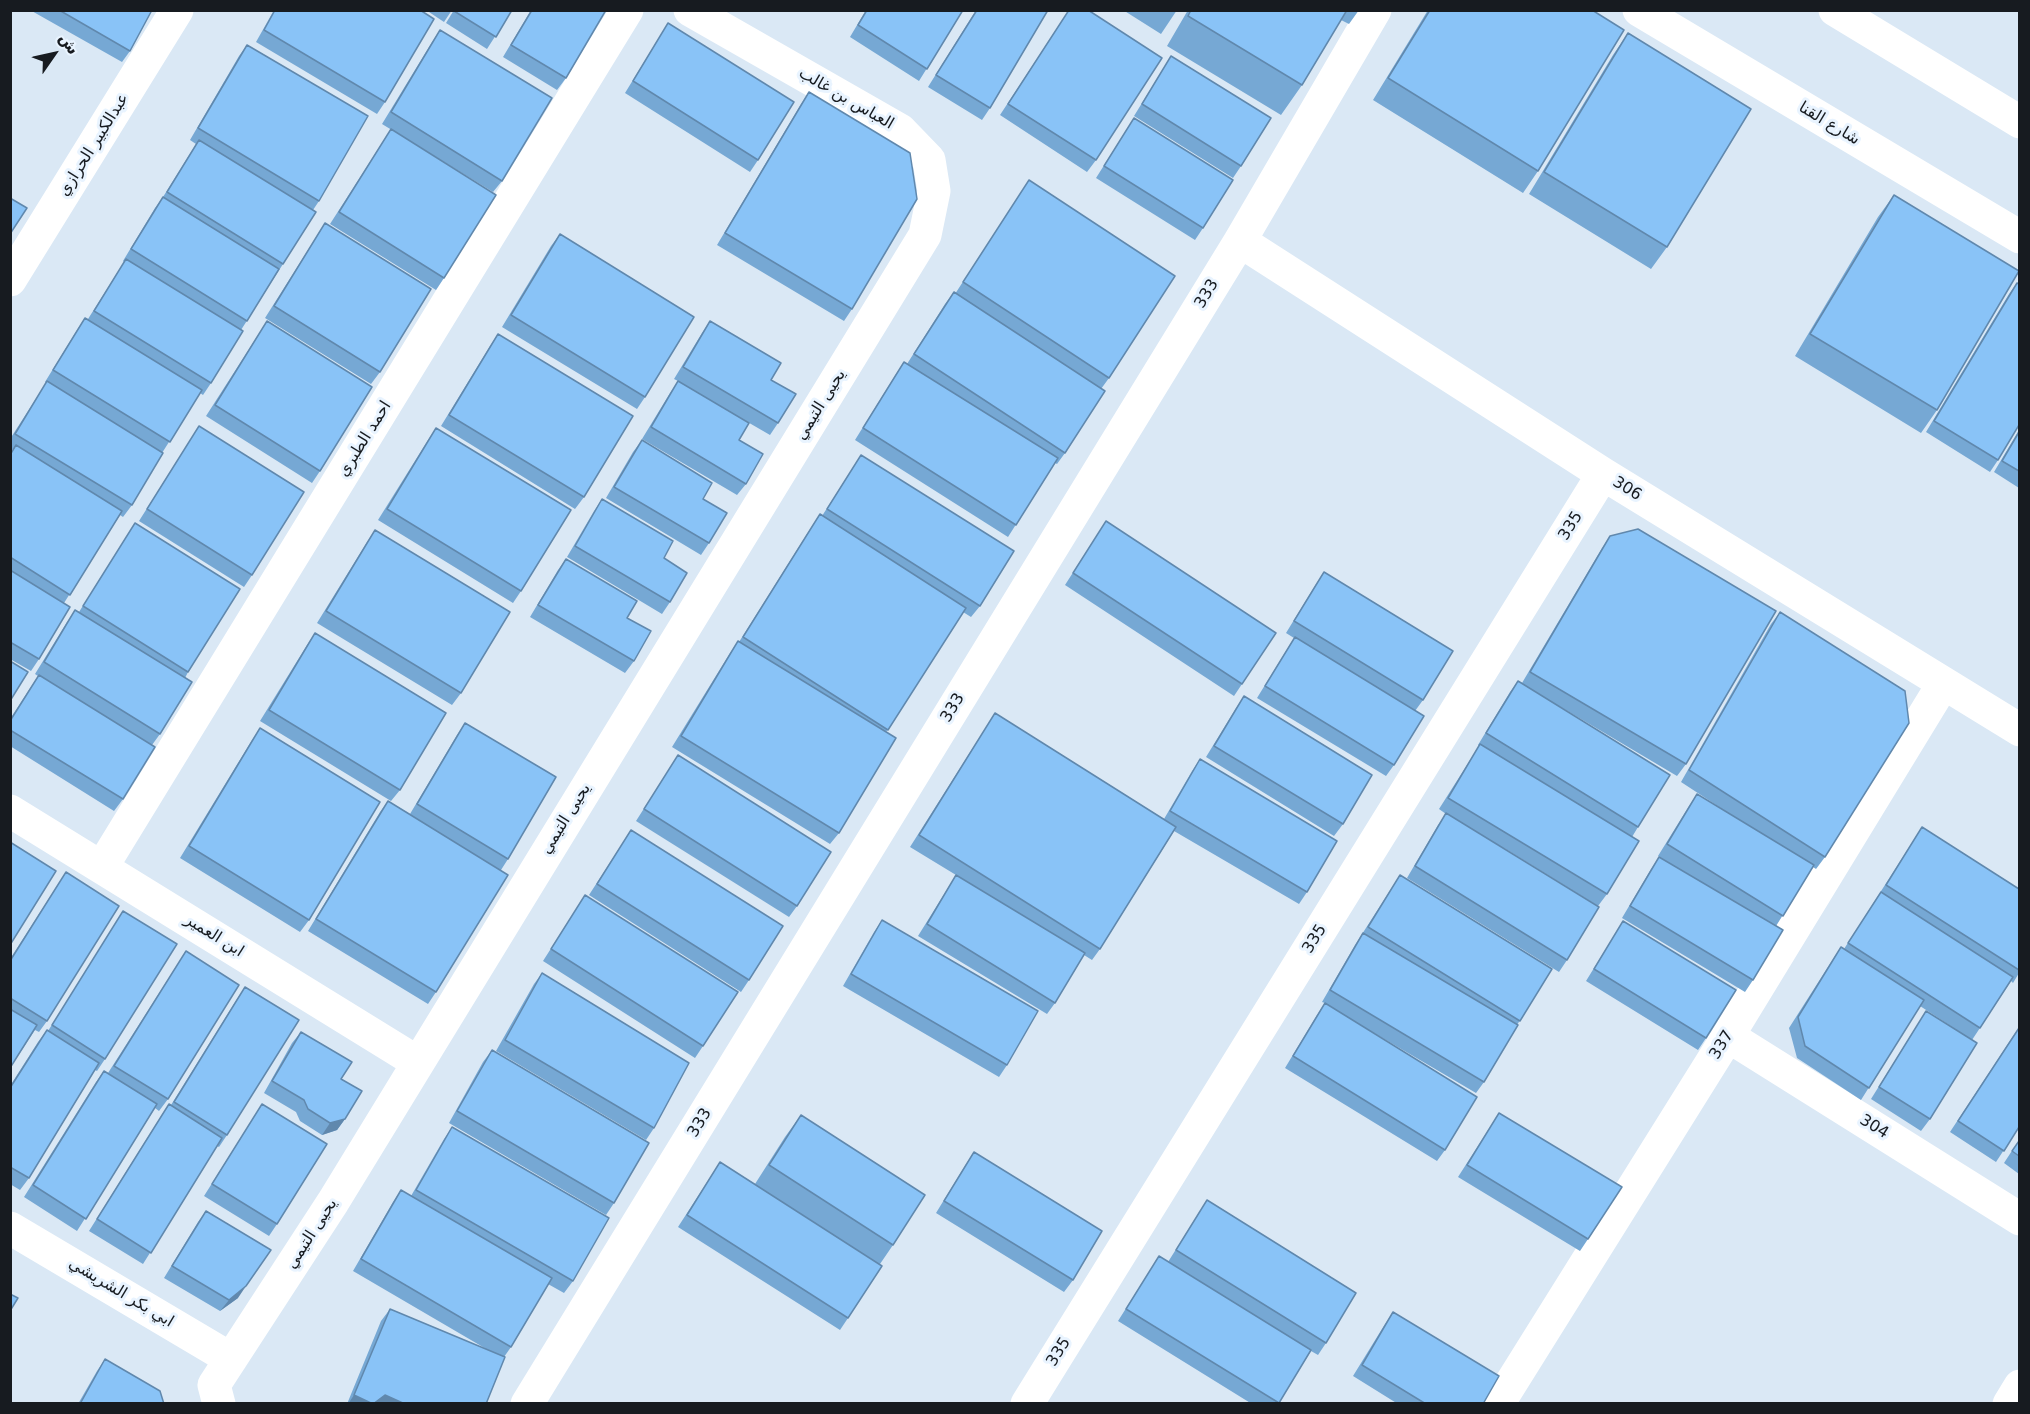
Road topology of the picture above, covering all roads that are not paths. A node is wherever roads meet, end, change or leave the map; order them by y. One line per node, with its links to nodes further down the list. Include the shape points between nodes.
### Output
1 (177, 10): 11 (street, عبدالكبير الحرازي)
2 (627, 10): 16 (street, احمد الطبري)
3 (690, 10): 8 (street, العباس بن غالب, via 900,130 929,160 934,191)
4 (1375, 10): 10 (street, 333)
5 (1639, 10): 9 (street, شارع القنا)
6 (1835, 10): 7 (street)
7 (2019, 122)
8 (925, 235): 18 (street, يحيى التيمي)
9 (2019, 237)
10 (1240, 241): 12 (street, 306); 24 (street, 333)
11 (10, 280)
12 (1603, 474): 13 (street, 306); 25 (street, 335)
13 (1943, 684): 14 (street, 306); 17 (street, 337)
14 (2019, 730)
15 (10, 811): 16 (street, ابن العمير)
16 (102, 867): 18 (street, ابن العمير)
17 (1728, 1036): 19 (street, 304); 26 (street, 337)
18 (417, 1062): 21 (street, يحيى التيمي, via 333,1202)
19 (2019, 1219)
20 (10, 1228): 21 (street, ابي بكر الشريشي)
21 (231, 1359): 23 (street, يحيى التيمي, via 214,1385)
22 (2019, 1386): 27 (street)
23 (219, 1404)
24 (528, 1404)
25 (1028, 1404)
26 (1498, 1404)
27 (2009, 1404)

